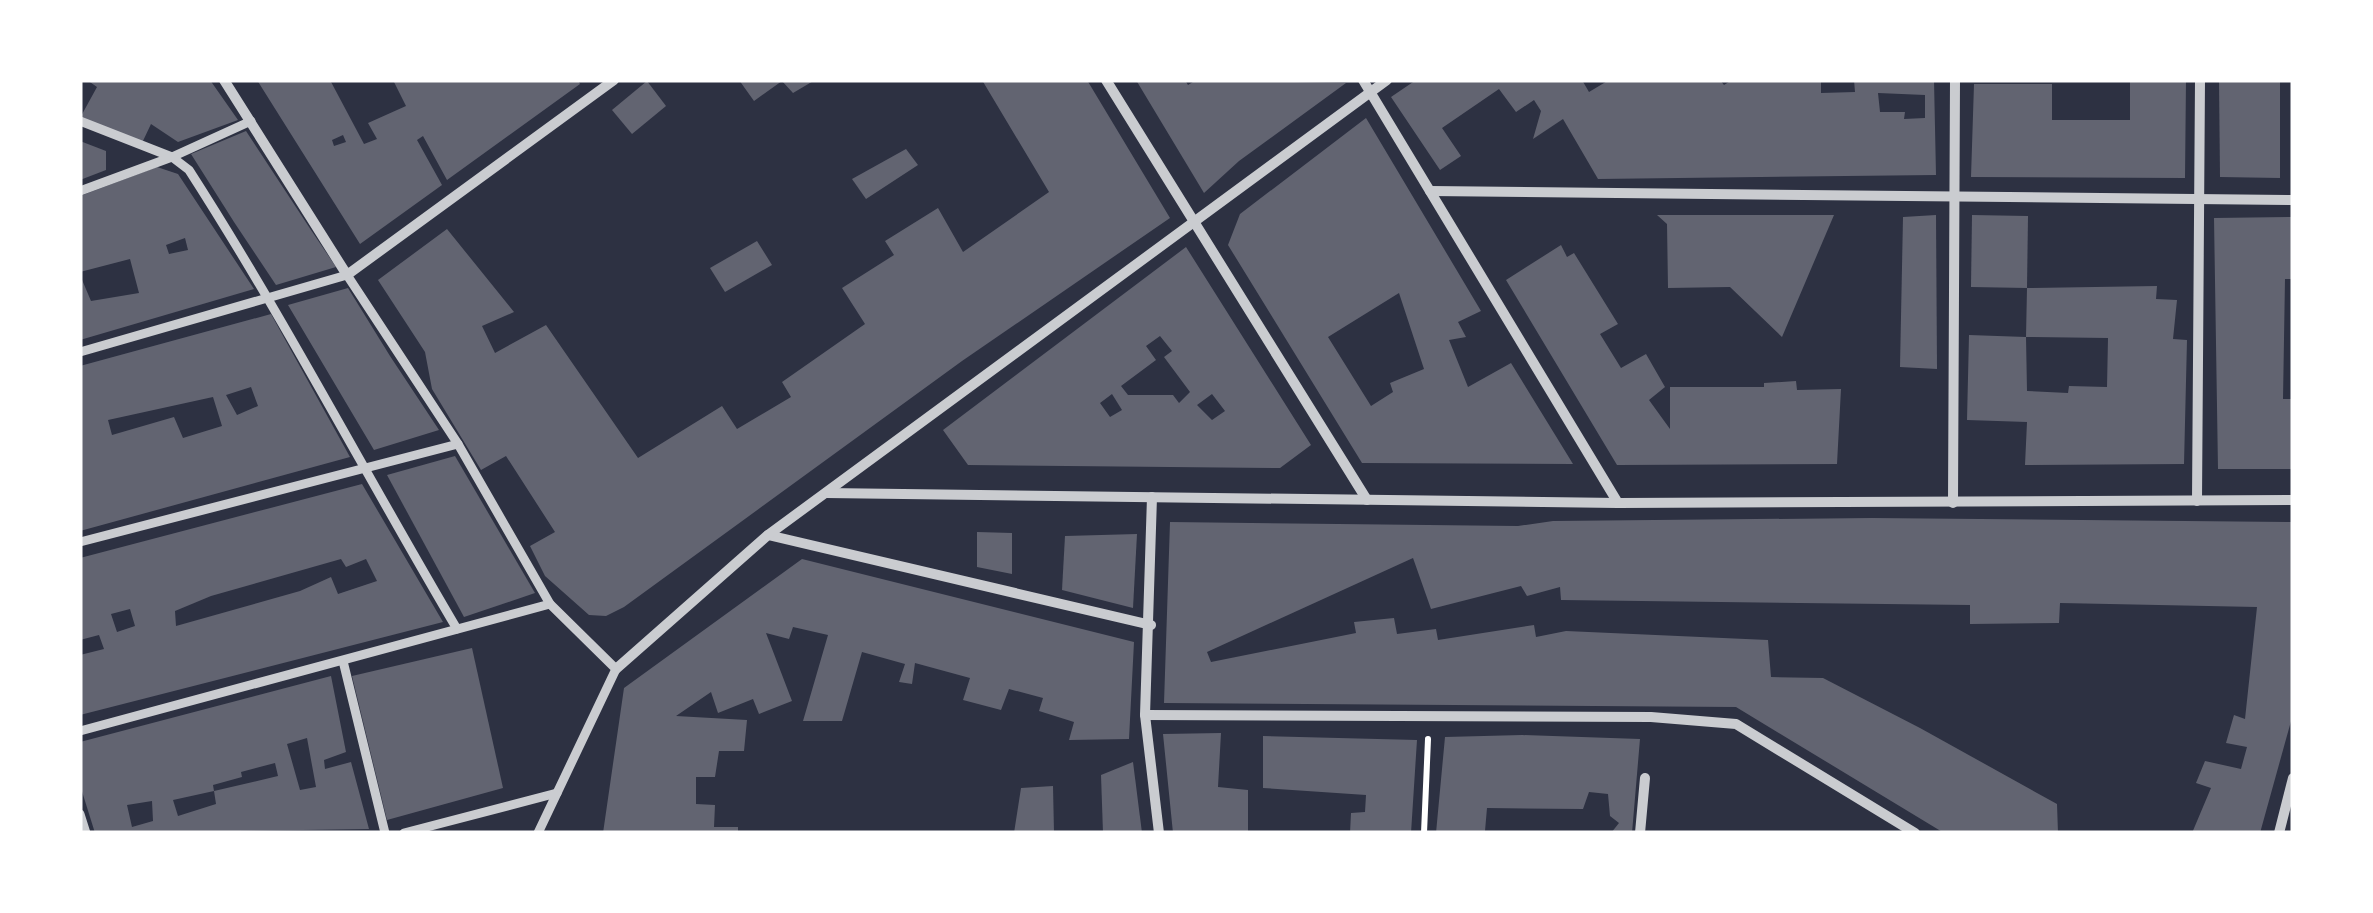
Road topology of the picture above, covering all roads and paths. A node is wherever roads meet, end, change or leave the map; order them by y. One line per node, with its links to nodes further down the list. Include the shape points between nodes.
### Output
1 (224, 80): 10 (street)
2 (614, 80): 18 (street)
3 (1106, 80): 17 (street)
4 (1363, 80): 8 (street)
5 (1387, 80): 8 (street)
6 (1955, 80): 14 (street)
7 (2200, 80): 15 (street)
8 (1370, 92): 13 (street); 17 (street)
9 (80, 121): 11 (street)
10 (252, 121): 11 (street); 18 (street)
11 (172, 157): 12 (street); 19 (street, via 189,170)
12 (80, 191)
13 (1430, 191): 14 (street); 28 (street)
14 (1954, 197): 15 (street); 29 (street)
15 (2199, 200): 16 (street); 27 (street)
16 (2293, 200)
17 (1192, 222): 23 (street); 25 (street)
18 (347, 275): 19 (street); 21 (street)
19 (271, 297): 20 (street); 22 (street)
20 (80, 352)
21 (458, 444): 22 (street); 32 (street)
22 (362, 469): 31 (street); 34 (street)
23 (826, 493): 24 (street); 30 (street)
24 (1152, 498): 25 (street); 33 (street)
25 (1367, 500): 28 (street)
26 (2293, 500): 27 (street)
27 (2197, 501): 29 (street)
28 (1618, 503): 29 (street)
29 (1952, 503)
30 (768, 535): 33 (street); 36 (street)
31 (80, 542)
32 (550, 604): 34 (street); 36 (street)
33 (1151, 624): 37 (street)
34 (458, 629): 35 (street)
35 (343, 661): 39 (street); 45 (street)
36 (616, 669): 42 (street)
37 (1146, 716): 38 (street); 48 (street)
38 (1428, 718): 49 (path); 51 (street, via 1651,717 1736,724)
39 (80, 731)
40 (1645, 778): 50 (street)
41 (2293, 778): 52 (street)
42 (556, 794): 46 (street); 47 (street)
43 (80, 814): 44 (street)
44 (86, 833)
45 (385, 833)
46 (404, 833)
47 (538, 833)
48 (1159, 833)
49 (1424, 833)
50 (1640, 833)
51 (1914, 833)
52 (2279, 833)

